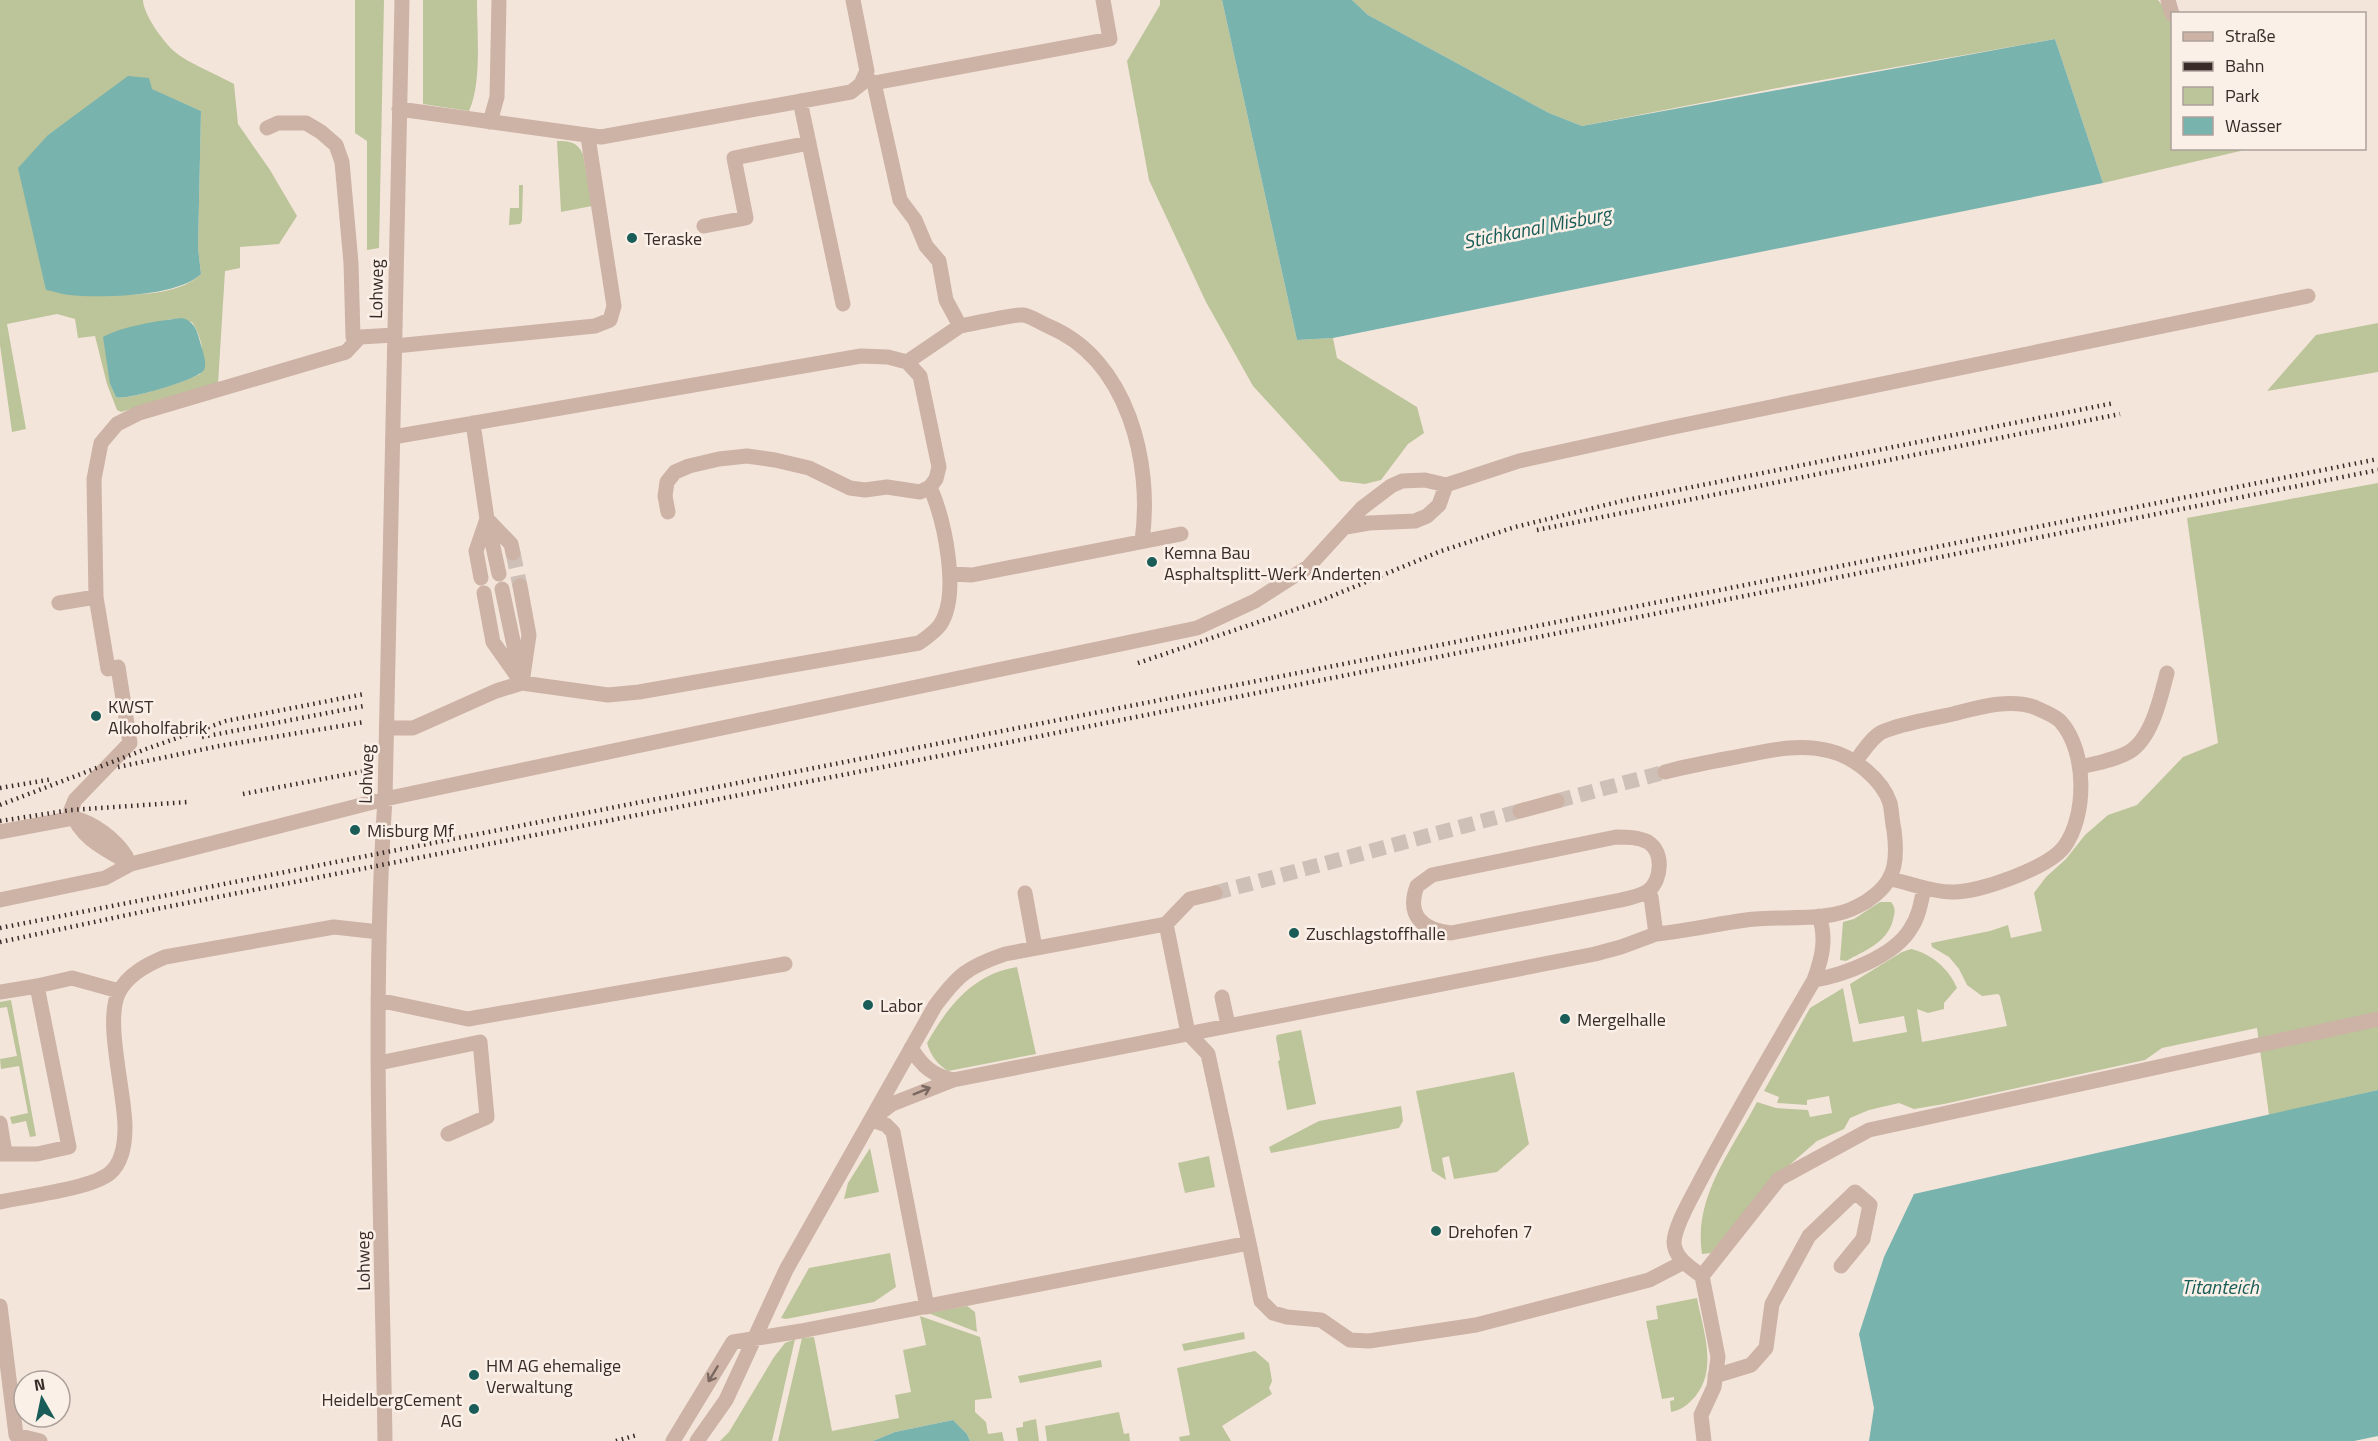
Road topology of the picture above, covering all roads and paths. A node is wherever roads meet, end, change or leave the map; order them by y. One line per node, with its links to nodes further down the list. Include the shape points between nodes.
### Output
1 (402, 0): 7 (street, Lohweg)
2 (499, 0): 8 (street, via 497,98)
3 (853, 0): 5 (street)
4 (1102, 0): 5 (street, via 1110,39)
5 (870, 80): 6 (street, via 851,92); 15 (street, via 900,200 939,261 946,300)
6 (804, 101): 10 (street, via 625,134); 11 (street)
7 (399, 109): 8 (street); 16 (street, Lohweg)
8 (490, 122): 10 (street)
9 (267, 128): 17 (street, via 278,123 306,123 336,145 342,162)
10 (588, 137): 16 (street, via 614,306 610,320 595,326)
11 (809, 143): 12 (street, via 734,158 746,218); 14 (street)
12 (704, 226)
13 (2308, 296): 21 (street, via 1518,461)
14 (843, 304)
15 (960, 326): 18 (street); 27 (street, via 1023,315 1063,332 1100,363 1126,406 1138,453 1145,493)
16 (395, 340): 17 (street, via 360,337); 20 (street, Lohweg)
17 (356, 341): 31 (street, via 346,352 139,413 117,424 100,443 94,479)
18 (907, 362): 19 (street, via 861,356); 22 (street, via 920,376 939,467)
19 (473, 423): 20 (street); 24 (street)
20 (393, 437): 35 (street, Lohweg)
21 (1446, 485): 25 (street, via 1425,480 1402,481 1362,508); 25 (street, via 1439,505 1427,516 1415,521)
22 (930, 487): 23 (street, via 921,492 887,487 850,488 809,468 747,456 719,459 675,472 667,482); 29 (street, via 938,505)
23 (668, 512)
24 (487, 519): 28 (street, via 511,544); 34 (street); 34 (street, via 476,551 494,642)
25 (1346, 527): 39 (street, via 1308,567 1255,601 1197,628)
26 (1181, 534): 27 (street)
27 (1142, 541): 29 (street, via 972,575)
28 (513, 553)
29 (950, 574): 34 (street, via 940,626 919,643 639,692 608,695)
30 (520, 586): 34 (street, via 530,635)
31 (96, 597): 32 (street); 42 (street, via 108,669 118,667 130,743 75,800 71,810)
32 (59, 603)
33 (2167, 673): 37 (street, via 2145,735 2131,751)
34 (522, 683): 35 (street, via 413,728)
35 (387, 728): 39 (street, Lohweg)
36 (1854, 762): 37 (street, via 1880,732 2012,703 2033,706 2061,721 2075,746); 38 (street, via 1810,747 1782,748); 45 (street, via 1868,773 1889,802 1895,841)
37 (2080, 767): 46 (street, via 2081,792 2074,830 2063,848 2046,862 2018,876 1973,889 1954,892)
38 (1665, 772)
39 (386, 799): 44 (street); 53 (street, Lohweg)
40 (1557, 801): 41 (street)
41 (1520, 811)
42 (74, 818): 43 (street); 44 (street, via 94,826 120,847)
43 (0, 832)
44 (131, 864): 50 (street, via 105,878)
45 (1890, 879): 46 (street); 51 (street, via 1860,906 1844,913)
46 (1924, 888): 57 (street, via 1917,917 1902,940 1855,970)
47 (1648, 891): 47 (street, via 1621,900 1451,933 1426,927 1408,909 1417,886 1432,875 1616,837 1640,839 1657,851 1659,874); 54 (street)
48 (1025, 892): 55 (street)
49 (1215, 893): 52 (street, via 1190,898)
50 (0, 900)
51 (1819, 916): 54 (street, via 1747,920); 57 (street, via 1823,955)
52 (1166, 924): 55 (street); 65 (street)
53 (379, 932): 59 (street, via 334,927 165,957 129,978); 62 (street, Lohweg)
54 (1656, 934): 64 (street, via 1595,954)
55 (1035, 948): 66 (street, via 979,963 955,980 934,1006)
56 (784, 964): 62 (street, via 468,1019)
57 (1814, 980): 75 (street, via 1690,1202 1674,1241)
58 (37, 986): 59 (street, via 72,978); 60 (street); 72 (street, via 69,1147 37,1154)
59 (119, 991): 73 (street, via 113,1026 125,1103 125,1142 118,1163 110,1173 92,1183)
60 (0, 992)
61 (1222, 997): 64 (street)
62 (378, 1000): 67 (street, Lohweg)
63 (2378, 1018): 77 (street, via 1869,1130 1779,1179)
64 (1228, 1025): 65 (street)
65 (1188, 1033): 68 (street); 74 (street, via 1208,1054)
66 (911, 1048): 68 (street, via 928,1070); 69 (street)
67 (379, 1064): 71 (street, via 480,1042 487,1117); 83 (street, Lohweg)
68 (953, 1080): 69 (street, one-way to 68, via 892,1104)
69 (872, 1120): 79 (street, via 893,1132); 80 (street, via 786,1270)
70 (0, 1123): 72 (street)
71 (448, 1134)
72 (3, 1153)
73 (0, 1202)
74 (1249, 1244): 75 (street, via 1261,1301 1273,1313 1321,1320 1350,1340 1369,1341 1476,1325 1648,1280); 79 (street)
75 (1684, 1262): 77 (street)
76 (1841, 1266): 81 (street, via 1863,1239 1870,1205 1855,1192 1809,1236 1772,1304 1766,1348 1752,1365)
77 (1702, 1276): 81 (street, via 1718,1357)
78 (0, 1306): 82 (street, via 16,1435)
79 (927, 1307): 80 (street)
80 (754, 1340): 84 (street, one-way to 84, via 733,1342); 85 (street, via 726,1400)
81 (1715, 1376): 86 (street, via 1701,1415)
82 (40, 1441)
83 (385, 1441)
84 (673, 1441)
85 (697, 1441)
86 (1704, 1441)

